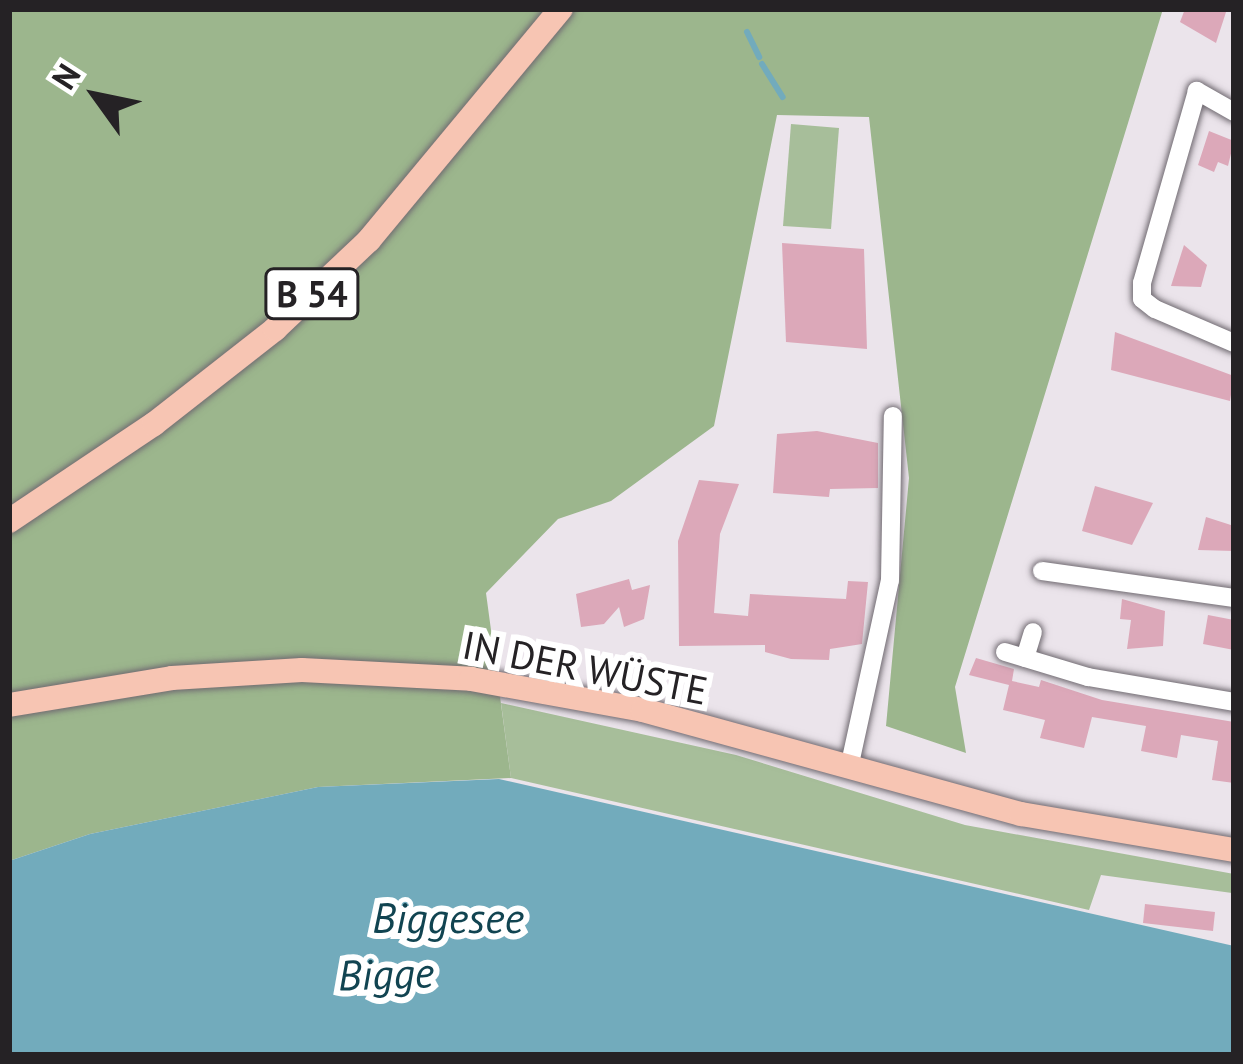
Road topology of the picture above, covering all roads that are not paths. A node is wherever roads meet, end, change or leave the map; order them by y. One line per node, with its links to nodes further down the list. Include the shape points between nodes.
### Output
1 (560, 9): 5 (main road, B 54, via 369,240 275,328 154,424)
2 (1234, 112): 3 (street, via 1197,92 1142,299)
3 (1234, 343)
4 (893, 416): 13 (street, via 890,580)
5 (9, 521)
6 (1042, 572): 7 (street)
7 (1234, 598)
8 (1033, 632): 10 (street)
9 (1005, 652): 10 (street)
10 (1025, 658): 11 (street)
11 (1234, 702)
12 (9, 705): 13 (main road, IN DER WÜSTE, via 172,678 302,670 471,679 567,695)
13 (849, 768): 14 (main road, IN DER WÜSTE, via 1021,814)
14 (1234, 850)

